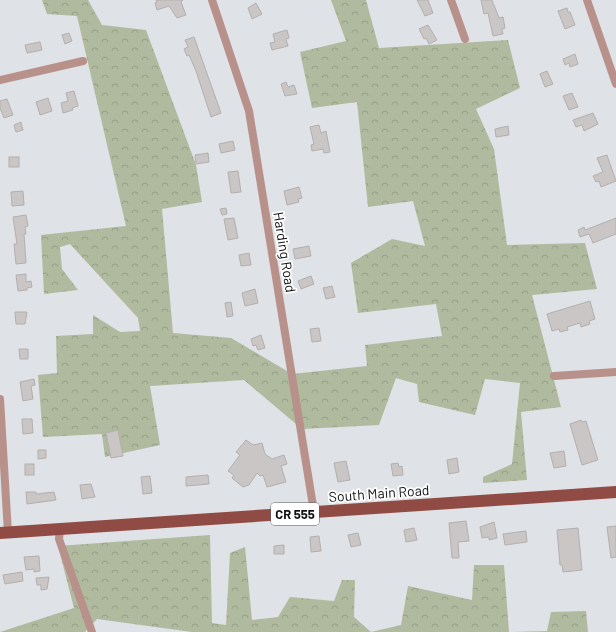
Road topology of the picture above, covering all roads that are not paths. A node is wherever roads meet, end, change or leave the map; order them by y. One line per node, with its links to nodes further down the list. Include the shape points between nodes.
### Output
1 (212, 0): 12 (street, Harding Road, via 249,111)
2 (451, 0): 4 (street)
3 (587, 0): 7 (street)
4 (465, 39)
5 (83, 61): 6 (street)
6 (0, 80)
7 (616, 84)
8 (616, 372): 9 (street)
9 (554, 376)
10 (0, 399): 14 (street)
11 (616, 492): 12 (main road, South Main Road / CR 555)
12 (314, 512): 13 (main road, South Main Road / CR 555)
13 (60, 529): 14 (main road, South Main Road / CR 555); 15 (street, via 59,539)
14 (4, 533)
15 (92, 632)

